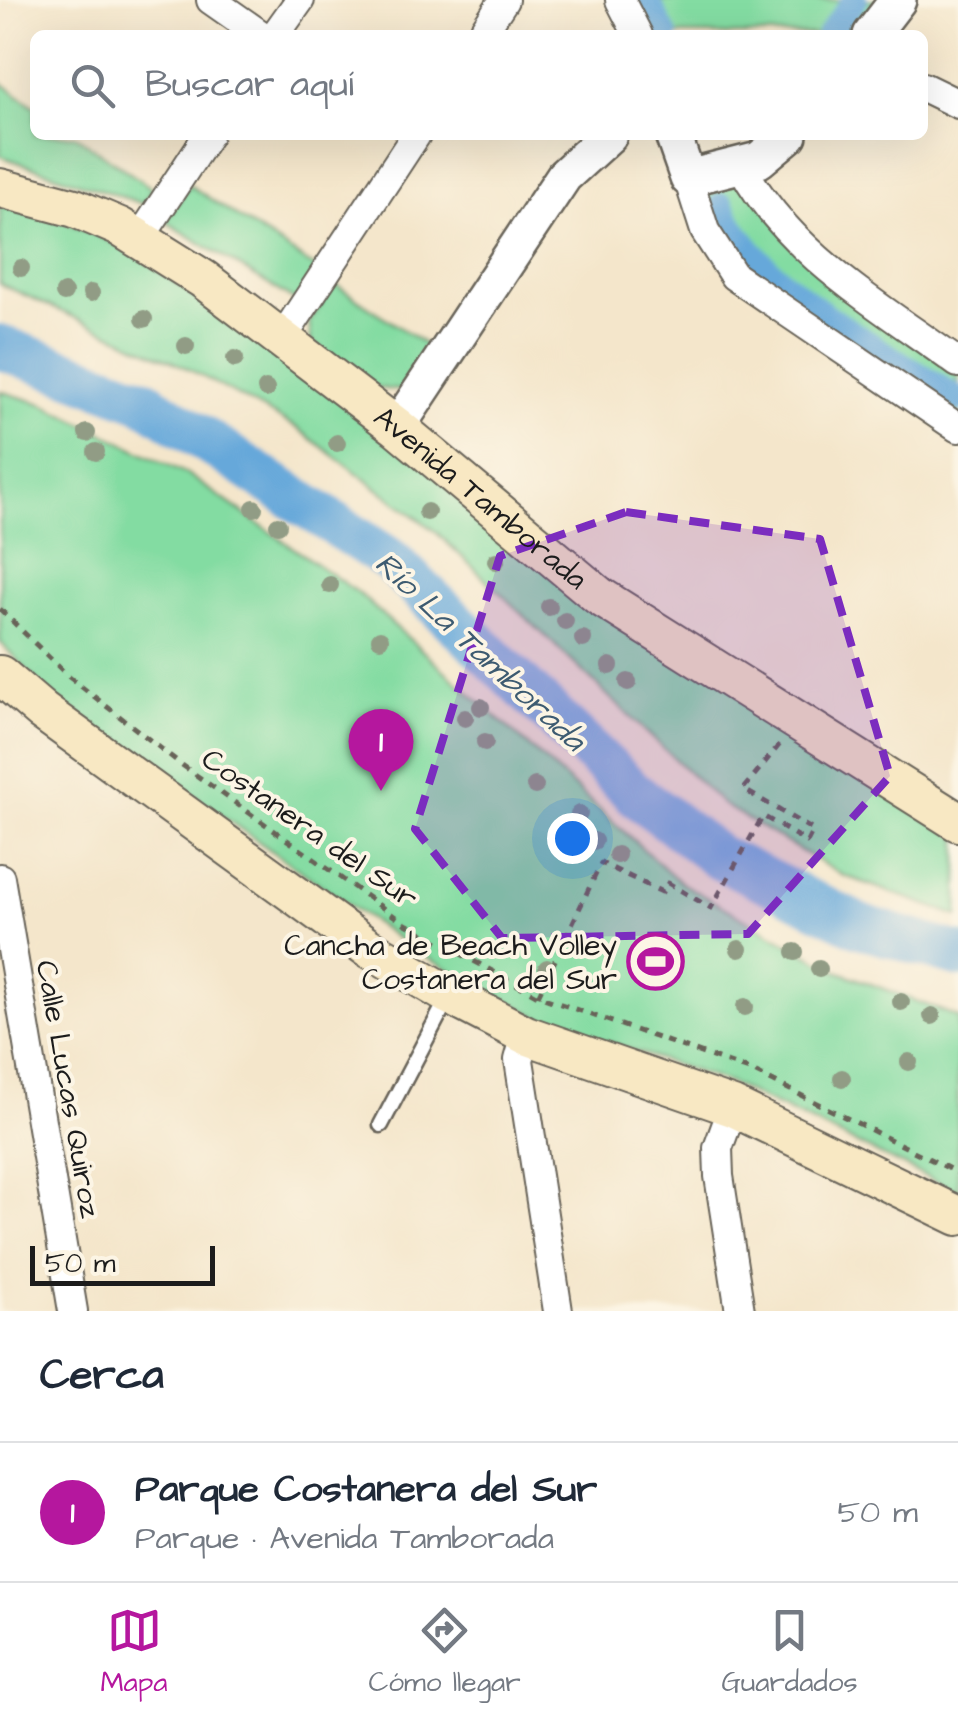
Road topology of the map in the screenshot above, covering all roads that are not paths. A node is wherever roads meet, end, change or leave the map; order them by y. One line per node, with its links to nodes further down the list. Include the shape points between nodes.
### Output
1 (210, 0): 6 (street)
2 (300, 0): 7 (street)
3 (504, 0): 8 (street)
4 (620, 0): 9 (street)
5 (898, 0): 10 (street)
6 (253, 30)
7 (279, 30)
8 (484, 30)
9 (635, 30)
10 (874, 30)
11 (928, 89): 12 (street)
12 (958, 104)
13 (205, 140): 21 (street)
14 (413, 140): 22 (street)
15 (604, 140): 24 (street, via 564,176)
16 (675, 140): 19 (street)
17 (782, 140): 18 (street)
18 (741, 166): 19 (street); 23 (street, via 760,201 806,248)
19 (688, 178): 25 (street, via 704,232 734,276)
20 (0, 188): 21 (main road, Avenida Tamborada, via 76,208)
21 (140, 238): 22 (main road, Avenida Tamborada)
22 (282, 340): 24 (main road, Avenida Tamborada)
23 (958, 363)
24 (396, 427): 27 (main road, Avenida Tamborada, via 599,596)
25 (958, 428)
26 (3, 684): 29 (main road, via 367,947)
27 (958, 822)
28 (0, 878): 34 (street, Calle Lucas Quiroz)
29 (450, 995): 30 (main road); 32 (lane)
30 (526, 1035): 31 (main road); 35 (street, via 520,1060)
31 (733, 1107): 33 (main road); 36 (street, via 718,1148)
32 (381, 1125)
33 (958, 1216)
34 (73, 1311)
35 (558, 1311)
36 (740, 1311)

